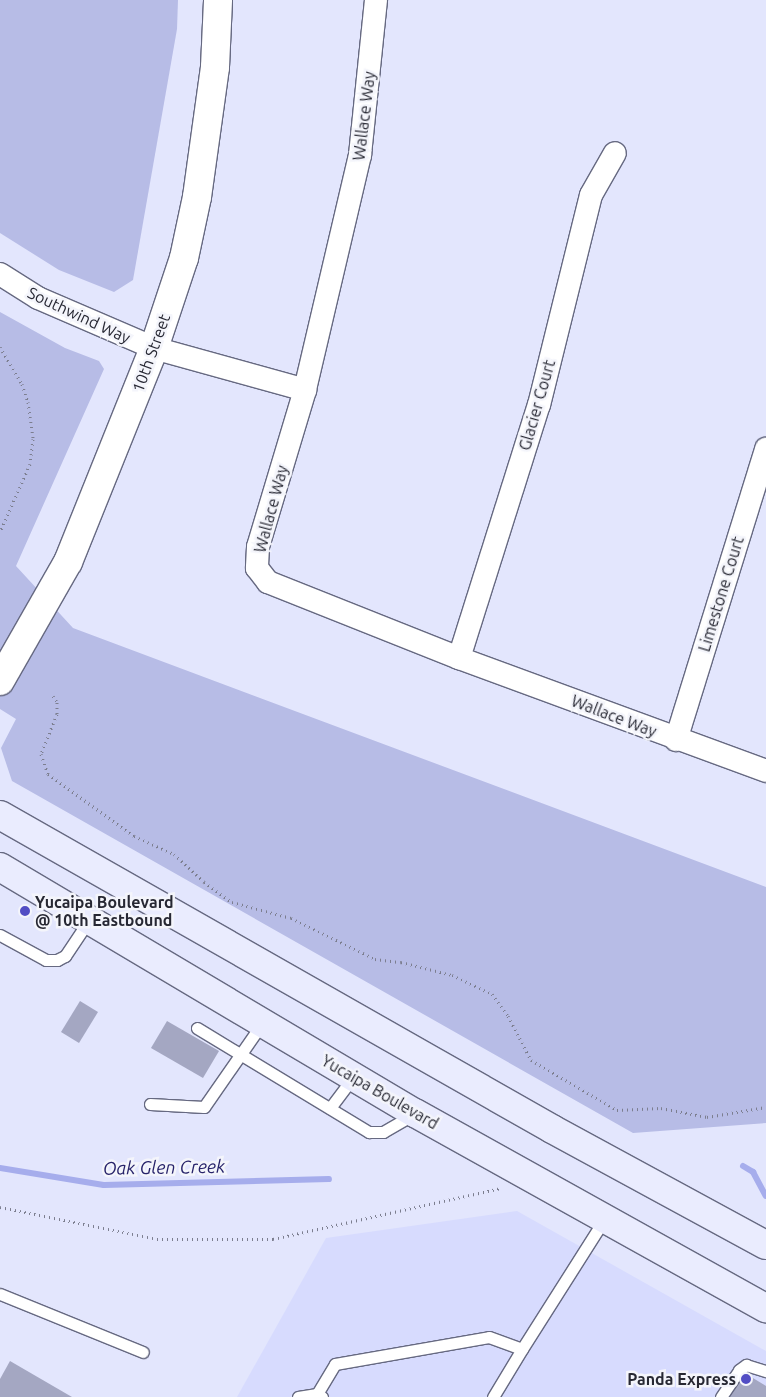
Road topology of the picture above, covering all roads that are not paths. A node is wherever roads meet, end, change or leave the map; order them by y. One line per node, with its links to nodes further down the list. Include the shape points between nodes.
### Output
1 (218, 0): 5 (street, 10th Street, via 215,67 197,197 184,258)
2 (376, 0): 6 (street, Wallace Way, via 360,155)
3 (615, 153): 8 (street, Glacier Court, via 591,194 538,405)
4 (0, 274): 5 (street, Southwind Way, via 38,298)
5 (154, 348): 6 (street, Southwind Way); 9 (street, 10th Street, via 68,562)
6 (305, 390): 8 (street, Wallace Way, via 258,547 257,568 268,582)
7 (766, 449): 10 (street, Limestone Court)
8 (459, 658): 10 (street, Wallace Way)
9 (0, 681)
10 (676, 740): 11 (street, Wallace Way)
11 (766, 771)
12 (0, 815): 24 (main road, via 544,1124)
13 (0, 867): 14 (main road, Yucaipa Boulevard)
14 (89, 919): 15 (lane, via 65,956 57,960 46,960); 16 (main road, Yucaipa Boulevard)
15 (0, 935)
16 (263, 1022): 18 (lane); 19 (main road, Yucaipa Boulevard)
17 (197, 1028): 18 (lane)
18 (241, 1053): 20 (lane, via 204,1107); 21 (lane)
19 (354, 1076): 21 (lane); 22 (main road, Yucaipa Boulevard)
20 (150, 1104)
21 (330, 1108): 22 (lane, via 369,1132 383,1132)
22 (416, 1113): 23 (main road, Yucaipa Boulevard)
23 (604, 1220): 26 (main road, Yucaipa Boulevard); 27 (lane)
24 (766, 1245)
25 (0, 1294): 28 (lane)
26 (766, 1308)
27 (522, 1349): 30 (lane, via 489,1337 335,1364); 32 (lane)
28 (143, 1352)
29 (766, 1371): 33 (lane, via 746,1365)
30 (320, 1395): 31 (lane)
31 (298, 1397)
32 (493, 1397)
33 (721, 1397)

